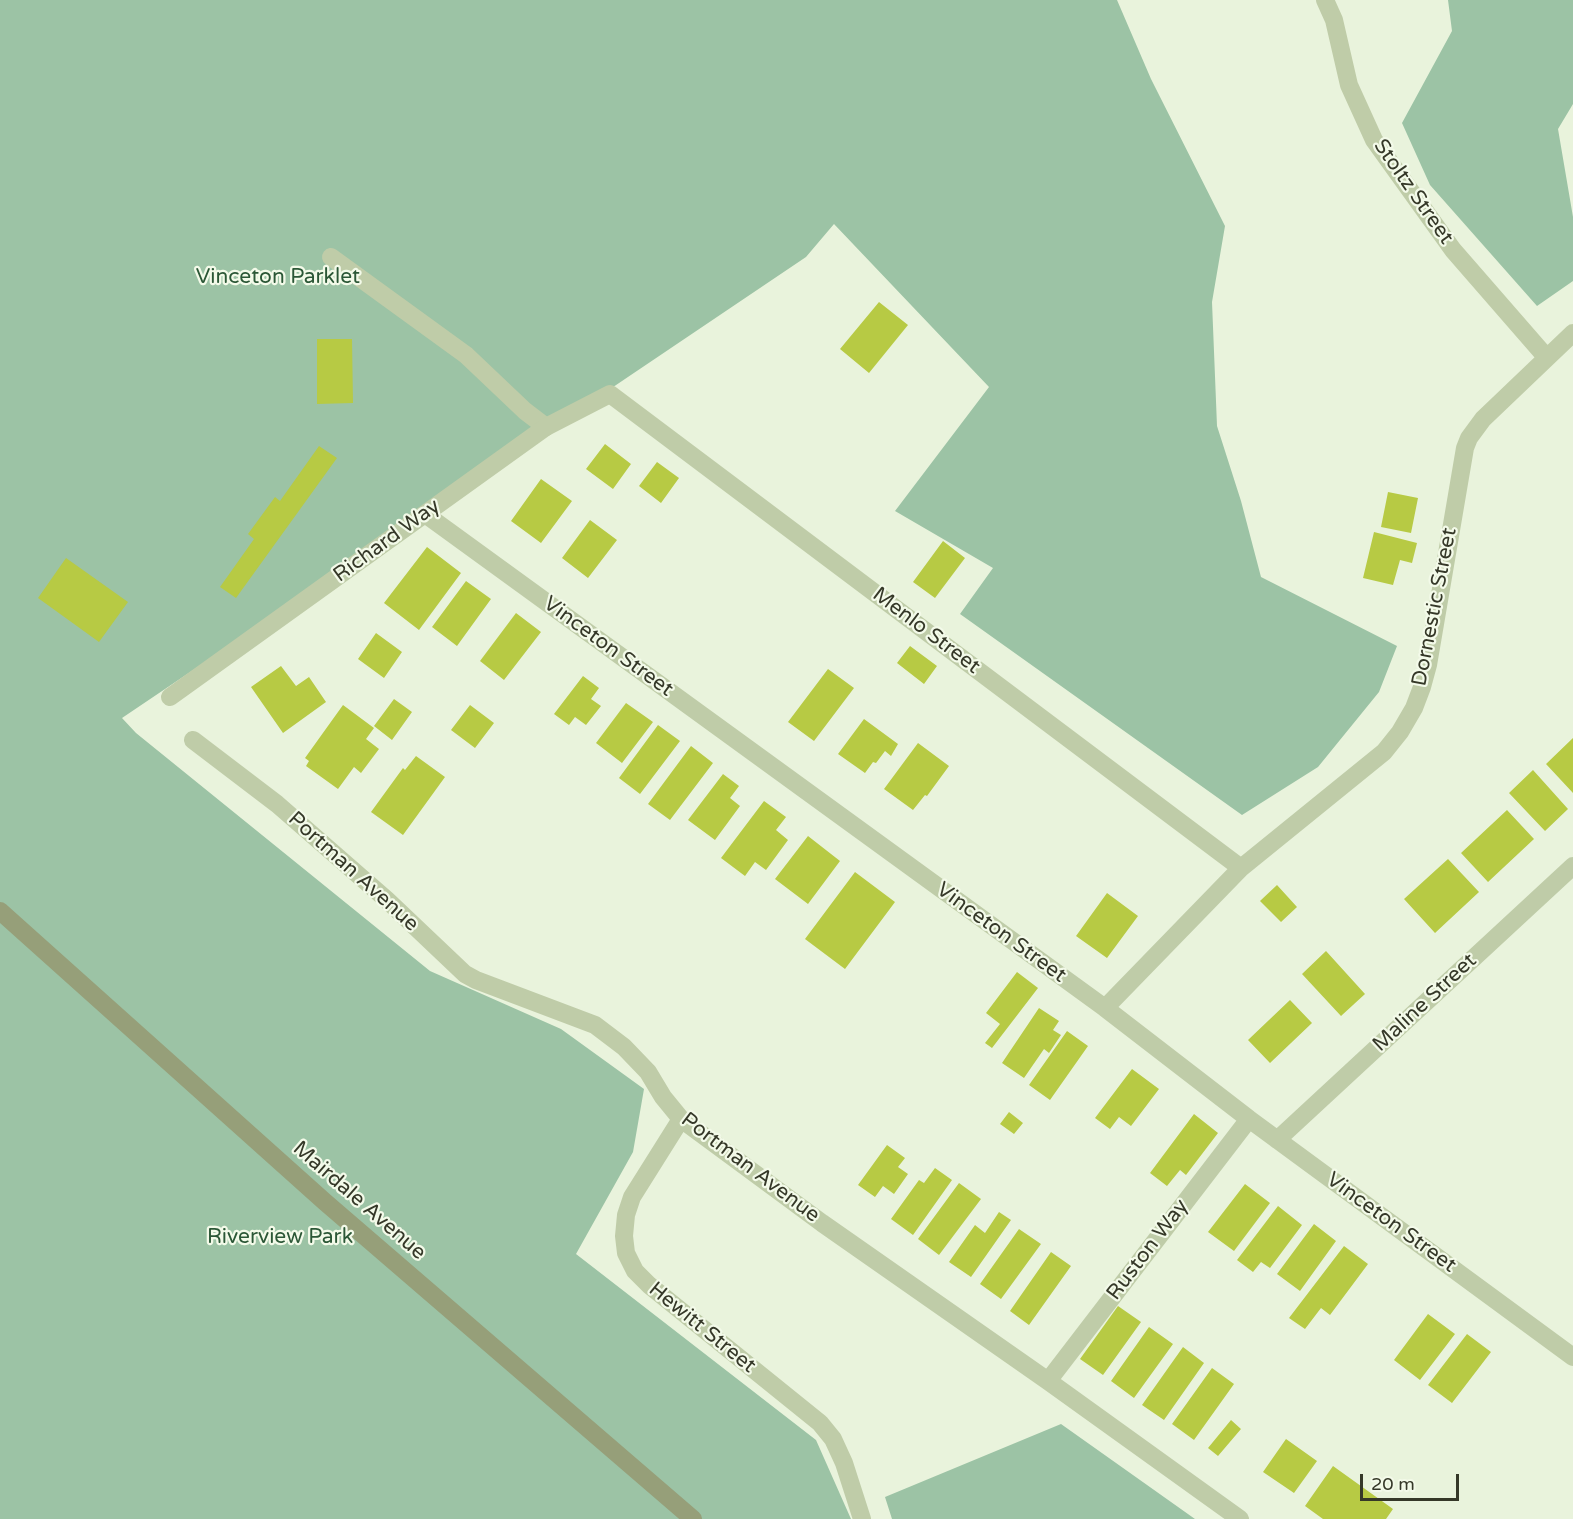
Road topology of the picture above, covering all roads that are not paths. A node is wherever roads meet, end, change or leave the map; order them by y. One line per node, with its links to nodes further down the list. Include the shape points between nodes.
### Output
1 (1325, 0): 4 (street, Stoltz Street, via 1334,20 1349,85 1374,140 1453,250)
2 (331, 257): 6 (street, via 466,355)
3 (1573, 333): 4 (street, Dornestic Street)
4 (1547, 358): 11 (street, Dornestic Street, via 1483,419 1465,448 1428,665 1414,708 1400,732 1384,752)
5 (610, 394): 6 (street, Richard Way); 11 (street, Menlo Street)
6 (546, 427): 7 (street, Richard Way)
7 (425, 514): 8 (street, Richard Way); 13 (street, Vinceton Street)
8 (170, 697)
9 (193, 740): 14 (street, Portman Avenue, via 277,804 465,974 595,1025 624,1047 648,1072)
10 (1573, 866): 16 (street, Maline Street)
11 (1241, 868): 13 (street, Dornestic Street)
12 (0, 911): 19 (street, Mairdale Avenue, via 325,1202)
13 (1105, 1008): 15 (street, Vinceton Street)
14 (681, 1119): 18 (street, Portman Avenue); 20 (street, Hewitt Street, via 632,1197 626,1215 626,1253 649,1285 820,1423 844,1463)
15 (1249, 1119): 16 (street, Vinceton Street); 18 (street, Ruston Way)
16 (1277, 1140): 17 (street, Vinceton Street)
17 (1573, 1357)
18 (1048, 1381): 21 (street, Portman Avenue)
19 (693, 1519)
20 (862, 1519)
21 (1240, 1519)

